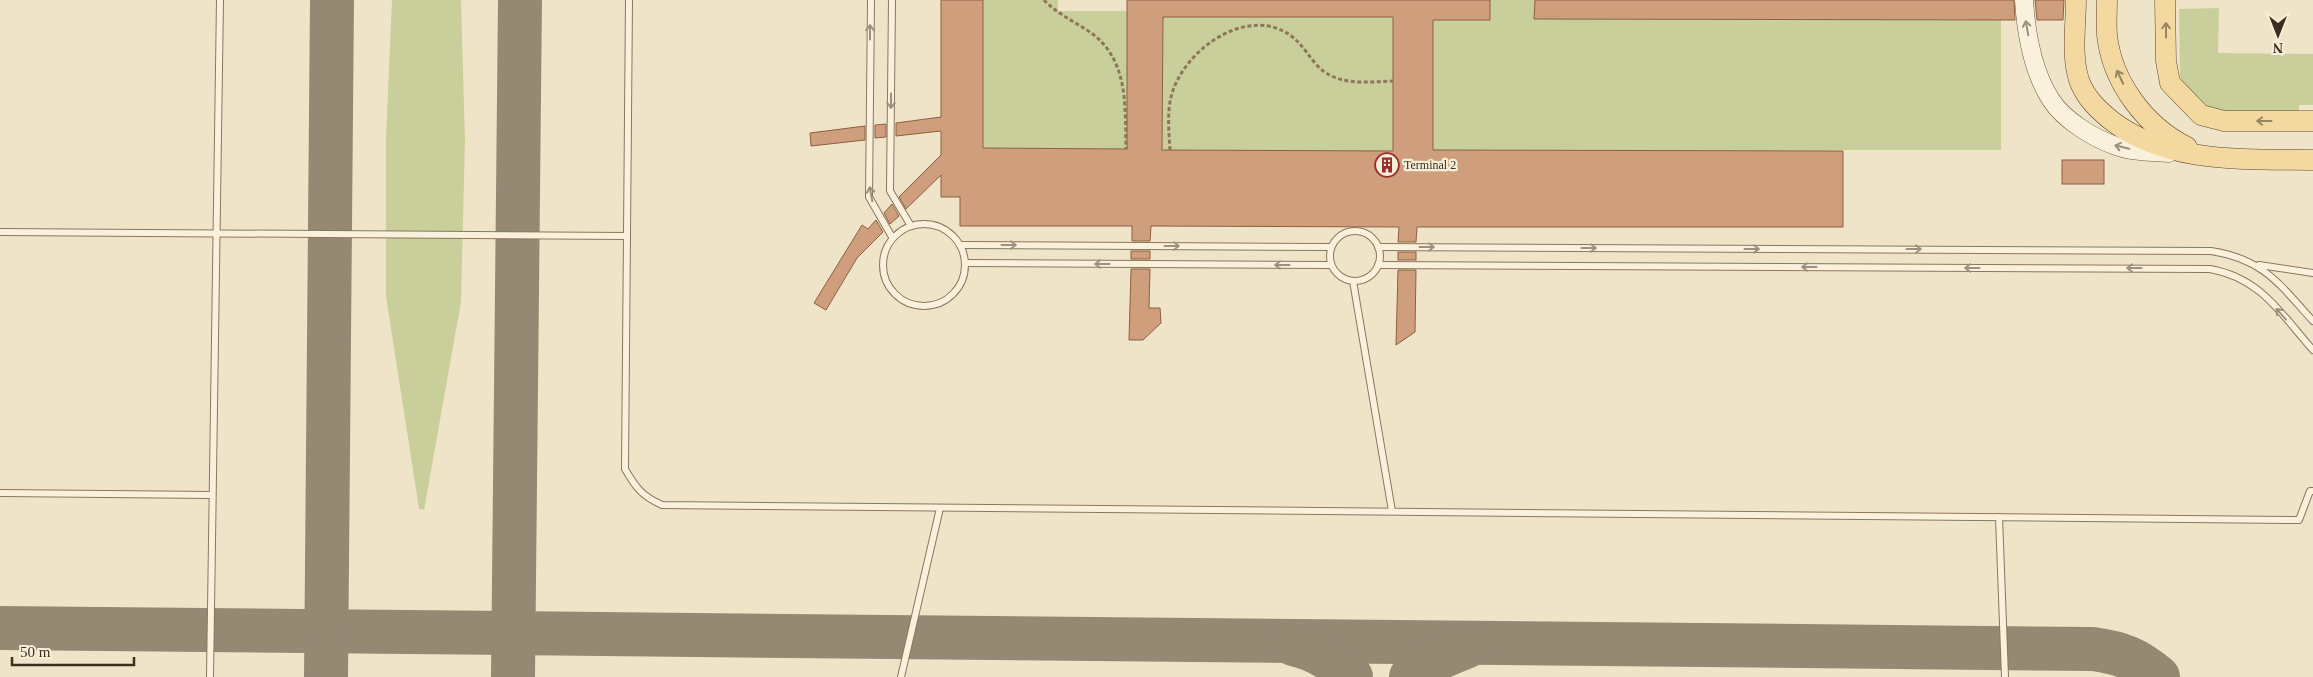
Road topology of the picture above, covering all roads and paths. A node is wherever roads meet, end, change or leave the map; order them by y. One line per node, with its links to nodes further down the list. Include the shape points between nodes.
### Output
1 (220, 0): 18 (lane)
2 (629, 0): 19 (lane)
3 (871, 0): 20 (lane, one-way to 3, via 869,197)
4 (892, 0): 16 (lane, one-way to 16, via 890,191)
5 (1044, 0): 12 (path, via 1096,36 1112,56 1124,89)
6 (2024, 0): 14 (main road, one-way to 6, via 2117,146 2081,128 2051,100 2030,44)
7 (2076, 0): 14 (main road, via 2076,68 2091,102 2117,124 2146,141)
8 (2107, 0): 14 (main road, one-way to 8, via 2186,147 2152,123 2136,105 2125,88 2111,53 2107,34)
9 (2165, 0): 11 (main road, one-way to 9, via 2224,121 2201,116 2170,83 2166,60)
10 (1393, 81): 13 (path, via 1352,82 1336,78 1321,69 1293,36 1268,26 1249,25 1204,47 1181,75 1171,98)
11 (2313, 121)
12 (1126, 149)
13 (1170, 150)
14 (2222, 158): 15 (main road)
15 (2313, 160)
16 (911, 226): 20 (lane); 21 (lane, via 940,227)
17 (0, 232): 18 (lane)
18 (216, 233): 19 (lane); 34 (lane)
19 (627, 236): 35 (lane, via 625,469 634,486 646,498 662,505)
20 (892, 237): 24 (lane, via 884,254 883,273 891,290 914,305 934,305 952,295 964,278)
21 (960, 245): 22 (lane, one-way to 22); 24 (lane)
22 (1331, 247): 23 (lane, via 1340,236 1356,231 1372,237); 26 (lane)
23 (1378, 247): 25 (lane, one-way to 25, via 2198,250 2225,253); 27 (lane)
24 (965, 263): 26 (lane, one-way to 24)
25 (2255, 264): 28 (lane); 30 (lane, via 2269,274)
26 (1331, 265): 29 (lane, via 1340,276)
27 (1378, 265): 29 (lane, via 1364,280); 31 (lane, one-way to 27, via 2257,287 2234,275 2210,269)
28 (2313, 273)
29 (1353, 281): 36 (lane)
30 (2313, 322)
31 (2313, 350)
32 (2313, 491): 37 (lane, via 2310,491 2299,520)
33 (0, 492): 34 (lane)
34 (212, 495): 38 (lane)
35 (940, 508): 36 (lane); 39 (lane)
36 (1392, 511): 37 (lane)
37 (1999, 517): 40 (lane)
38 (210, 677)
39 (901, 677)
40 (2005, 677)

